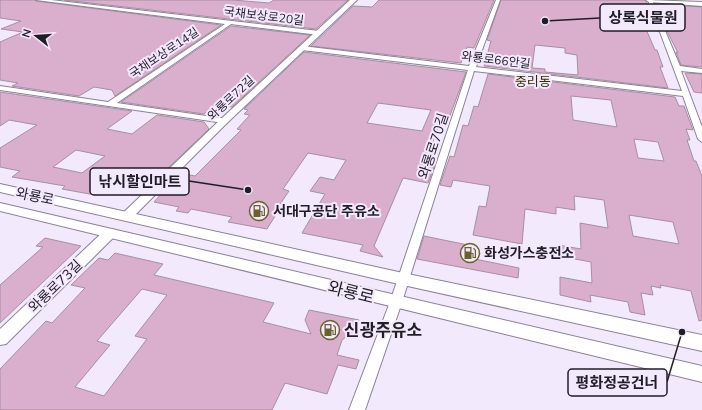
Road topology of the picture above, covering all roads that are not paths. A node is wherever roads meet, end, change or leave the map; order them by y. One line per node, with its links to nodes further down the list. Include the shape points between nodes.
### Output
1 (38, 0): 7 (street, 국채보상로20길)
2 (71, 0): 7 (street, 국채보상로20길)
3 (354, 0): 10 (street, 와룡로72길)
4 (498, 0): 12 (street, 와룡로70길)
5 (649, 0): 6 (street); 13 (street)
6 (679, 1): 8 (street)
7 (64, 3): 9 (street, 국채보상로20길)
8 (702, 4)
9 (231, 22): 10 (street, 국채보상로20길); 17 (street, 국채보상로14길)
10 (319, 33): 11 (street, 와룡로72길)
11 (302, 48): 12 (street, 와룡로66안길); 18 (street, 와룡로72길)
12 (472, 68): 16 (street, 와룡로66안길); 24 (street, 와룡로70길)
13 (677, 68): 14 (street); 16 (street)
14 (702, 71)
15 (2, 90): 17 (street)
16 (686, 94): 19 (street)
17 (110, 104): 18 (street)
18 (224, 121): 22 (street, 와룡로72길)
19 (701, 136)
20 (0, 188): 22 (main road, 와룡로)
21 (0, 207): 23 (main road, 와룡로)
22 (127, 216): 24 (main road, 와룡로)
23 (110, 234): 25 (main road, 와룡로); 26 (street, 와룡로73길)
24 (403, 279): 25 (street, 와룡로70길); 27 (main road, 와룡로)
25 (396, 302): 28 (main road, 와룡로); 29 (street, 와룡로70길)
26 (0, 339)
27 (702, 342)
28 (702, 374)
29 (357, 410)

